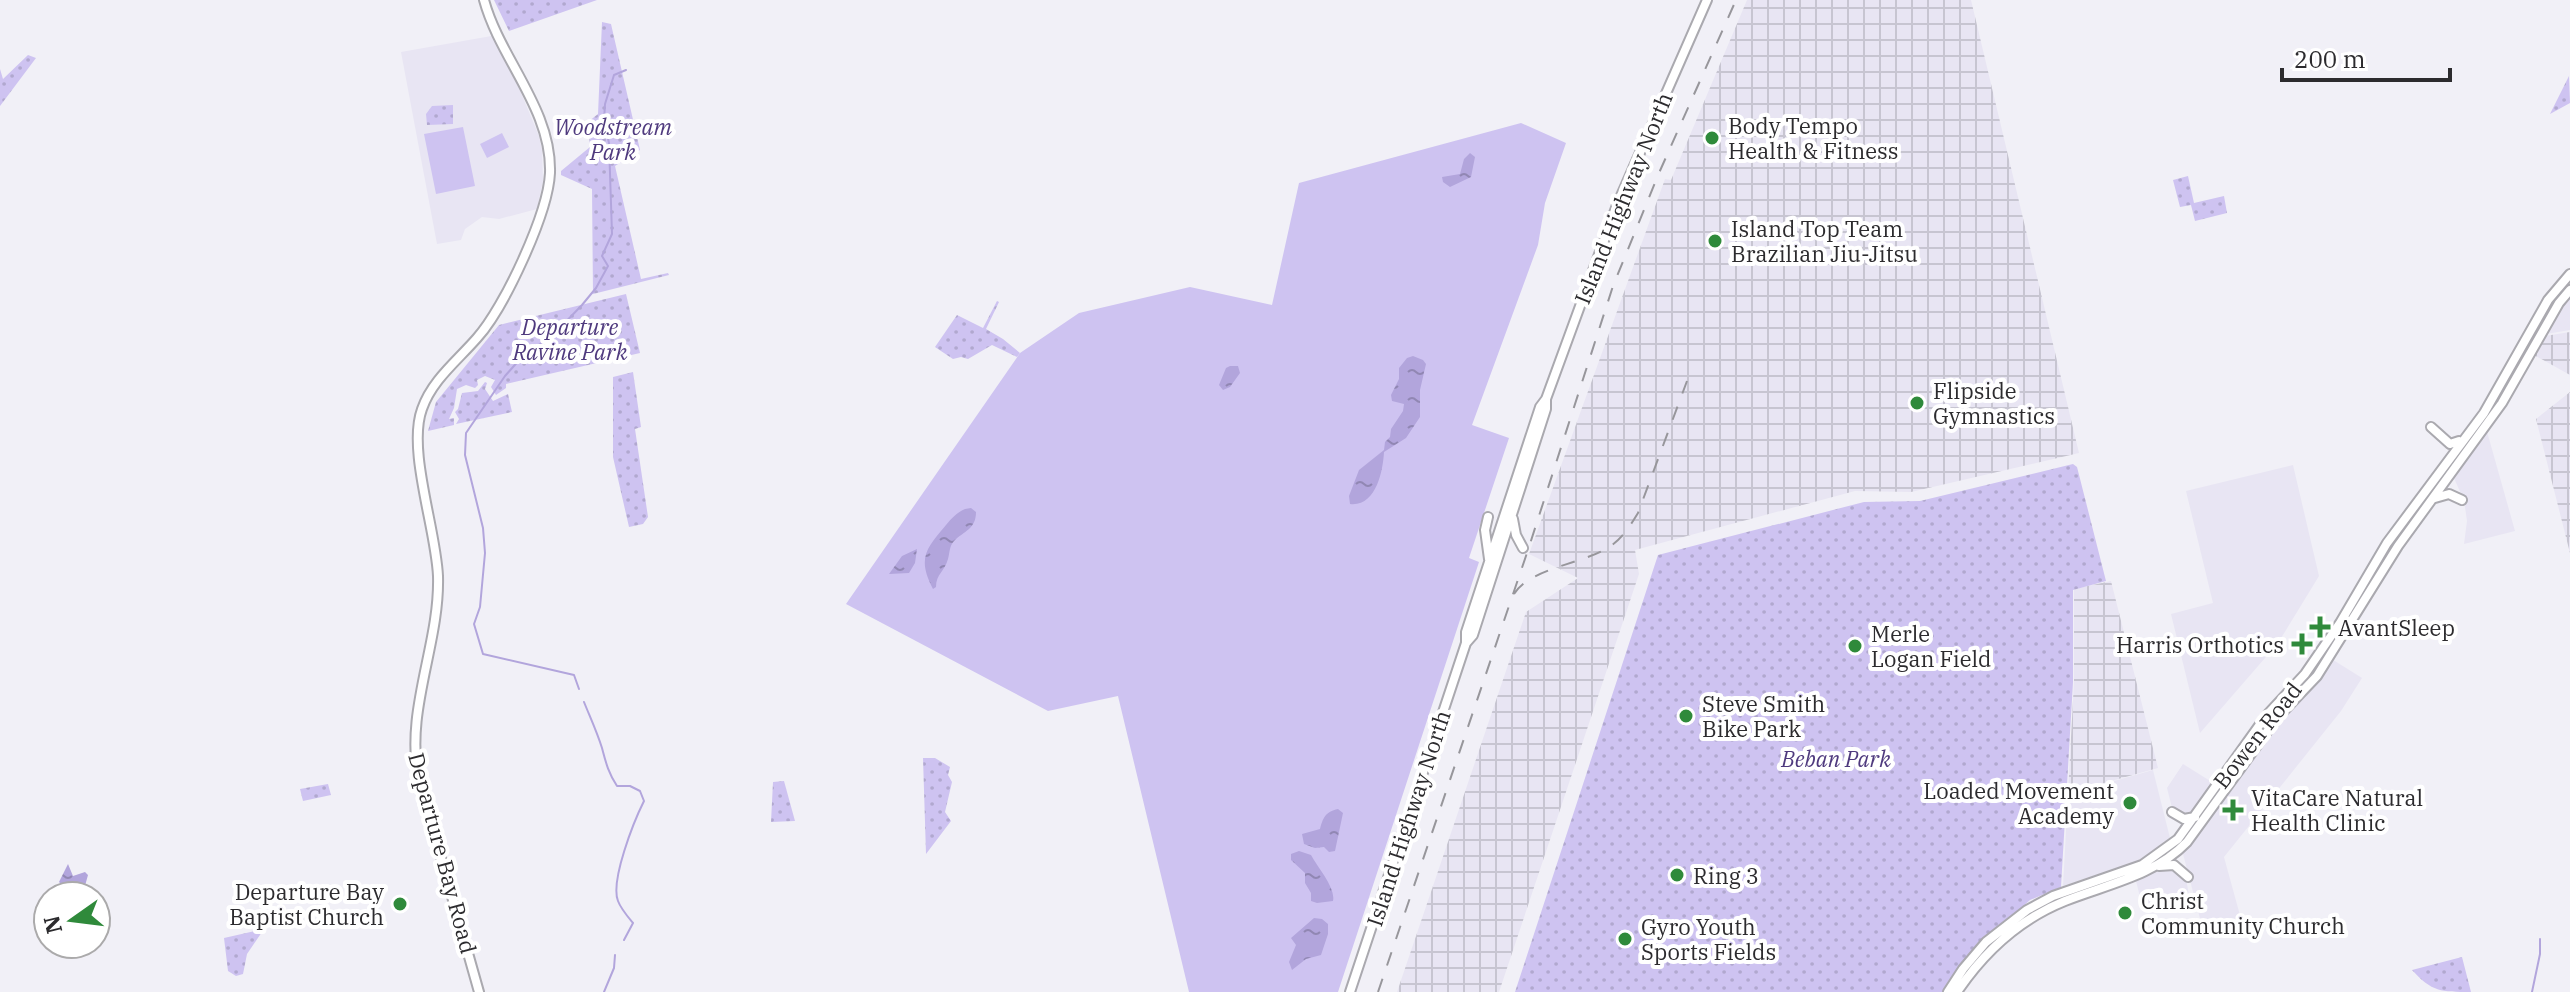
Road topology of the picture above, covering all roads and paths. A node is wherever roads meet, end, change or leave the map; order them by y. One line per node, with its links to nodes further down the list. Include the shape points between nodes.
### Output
1 (484, 0): 19 (main road, Departure Bay Road, via 546,136 550,173 540,217 502,300 479,336 433,386 418,423 438,588 413,748)
2 (1707, 0): 5 (main road, Island Highway North, via 1617,205)
3 (2570, 274): 7 (main road, Bowen Road, via 2548,300 2484,413)
4 (2570, 290): 9 (main road, Bowen Road, via 2502,403)
5 (1546, 399): 10 (main road, Island Highway North); 13 (main road, Island Highway North)
6 (2431, 427): 7 (main road, via 2450,444)
7 (2463, 439): 16 (main road, Bowen Road, via 2395,532 2305,674 2266,716)
8 (2462, 500): 9 (main road, via 2449,494)
9 (2428, 504): 17 (main road, Bowen Road, via 2317,676 2277,718 2187,842)
10 (1513, 512): 12 (main road); 14 (main road, Island Highway North)
11 (1488, 517): 13 (main road)
12 (1523, 548)
13 (1489, 561): 14 (main road, Island Highway North)
14 (1466, 643): 20 (main road, Island Highway North)
15 (2172, 812): 16 (main road, via 2184,819)
16 (2195, 817): 21 (main road, Bowen Road, via 2153,858 2051,897 2013,919 1974,955)
17 (2154, 868): 18 (main road, via 2174,865); 22 (main road, Bowen Road, via 2063,902 2026,922 1995,946)
18 (2188, 877)
19 (479, 992)
20 (1350, 992)
21 (1948, 992)
22 (1957, 992)

